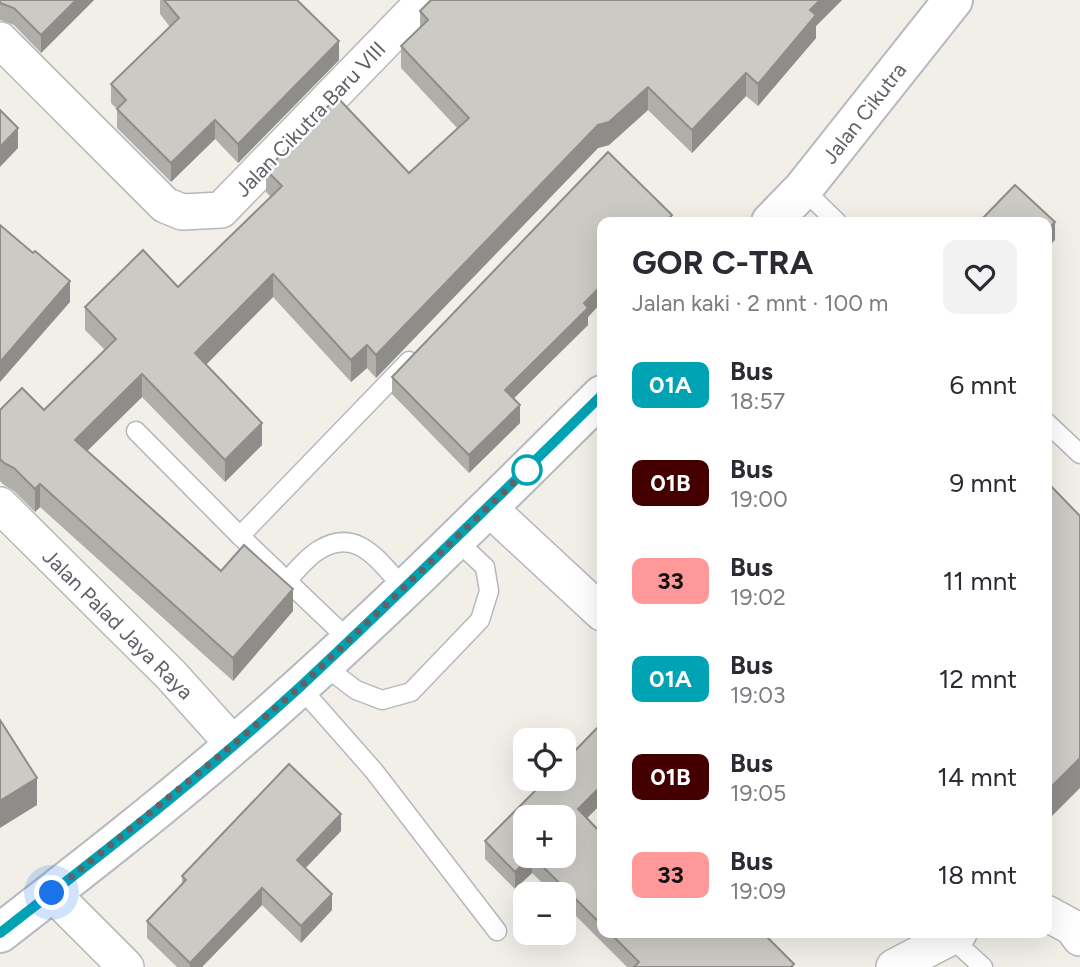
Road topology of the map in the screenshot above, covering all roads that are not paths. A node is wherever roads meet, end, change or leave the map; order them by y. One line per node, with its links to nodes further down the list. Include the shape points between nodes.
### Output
1 (953, 0): 4 (main road, Jalan Cikutra)
2 (405, 7): 3 (street, Jalan Cikutra Baru VIII, via 221,210 182,212 165,205)
3 (0, 40)
4 (803, 189): 5 (main road, Jalan Cikutra); 6 (lane)
5 (776, 217)
6 (832, 217)
7 (423, 346): 14 (lane)
8 (597, 406): 13 (main road)
9 (1052, 428): 11 (lane)
10 (136, 431): 14 (lane)
11 (1080, 454)
12 (0, 505): 20 (street, Jalan Palad Jaya Raya)
13 (489, 508): 15 (main road); 18 (street)
14 (240, 536): 16 (lane)
15 (456, 540): 17 (main road); 19 (lane, via 485,567 489,591 480,620 411,692 383,700 356,690)
16 (287, 581): 17 (lane, via 317,550 340,540 355,542 373,555); 19 (lane)
17 (404, 588): 19 (main road)
18 (597, 608)
19 (324, 664): 20 (main road); 23 (lane, via 374,771)
20 (234, 744): 21 (main road)
21 (52, 893): 24 (main road); 28 (street)
22 (1052, 916): 27 (street, via 1072,927)
23 (497, 931)
24 (0, 933)
25 (945, 938): 29 (street)
26 (956, 938): 30 (lane)
27 (1080, 938)
28 (126, 967)
29 (894, 967)
30 (983, 967)

